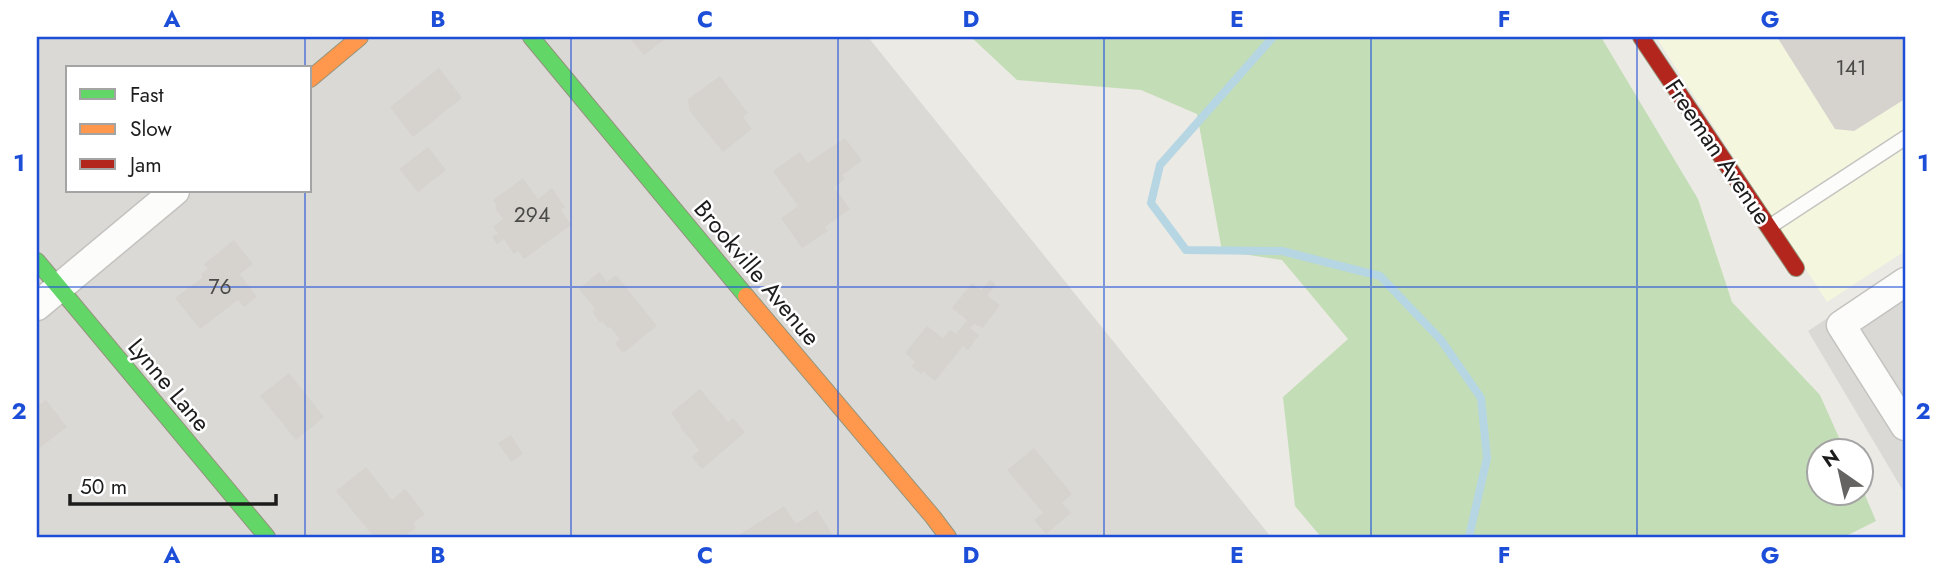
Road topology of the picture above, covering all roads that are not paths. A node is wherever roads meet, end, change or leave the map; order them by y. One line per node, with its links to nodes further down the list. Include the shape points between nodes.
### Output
1 (360, 37): 4 (street)
2 (531, 37): 15 (street, Brookville Avenue)
3 (1641, 37): 7 (street, Freeman Avenue)
4 (312, 77)
5 (1905, 138): 7 (lane)
6 (174, 192): 11 (street)
7 (1769, 228): 9 (street, Freeman Avenue)
8 (37, 261): 11 (street, Lynne Lane)
9 (1796, 268)
10 (1905, 282): 13 (street, via 1841,325)
11 (58, 288): 12 (street); 14 (street, Lynne Lane)
12 (37, 306)
13 (1905, 426)
14 (267, 537)
15 (947, 537)

